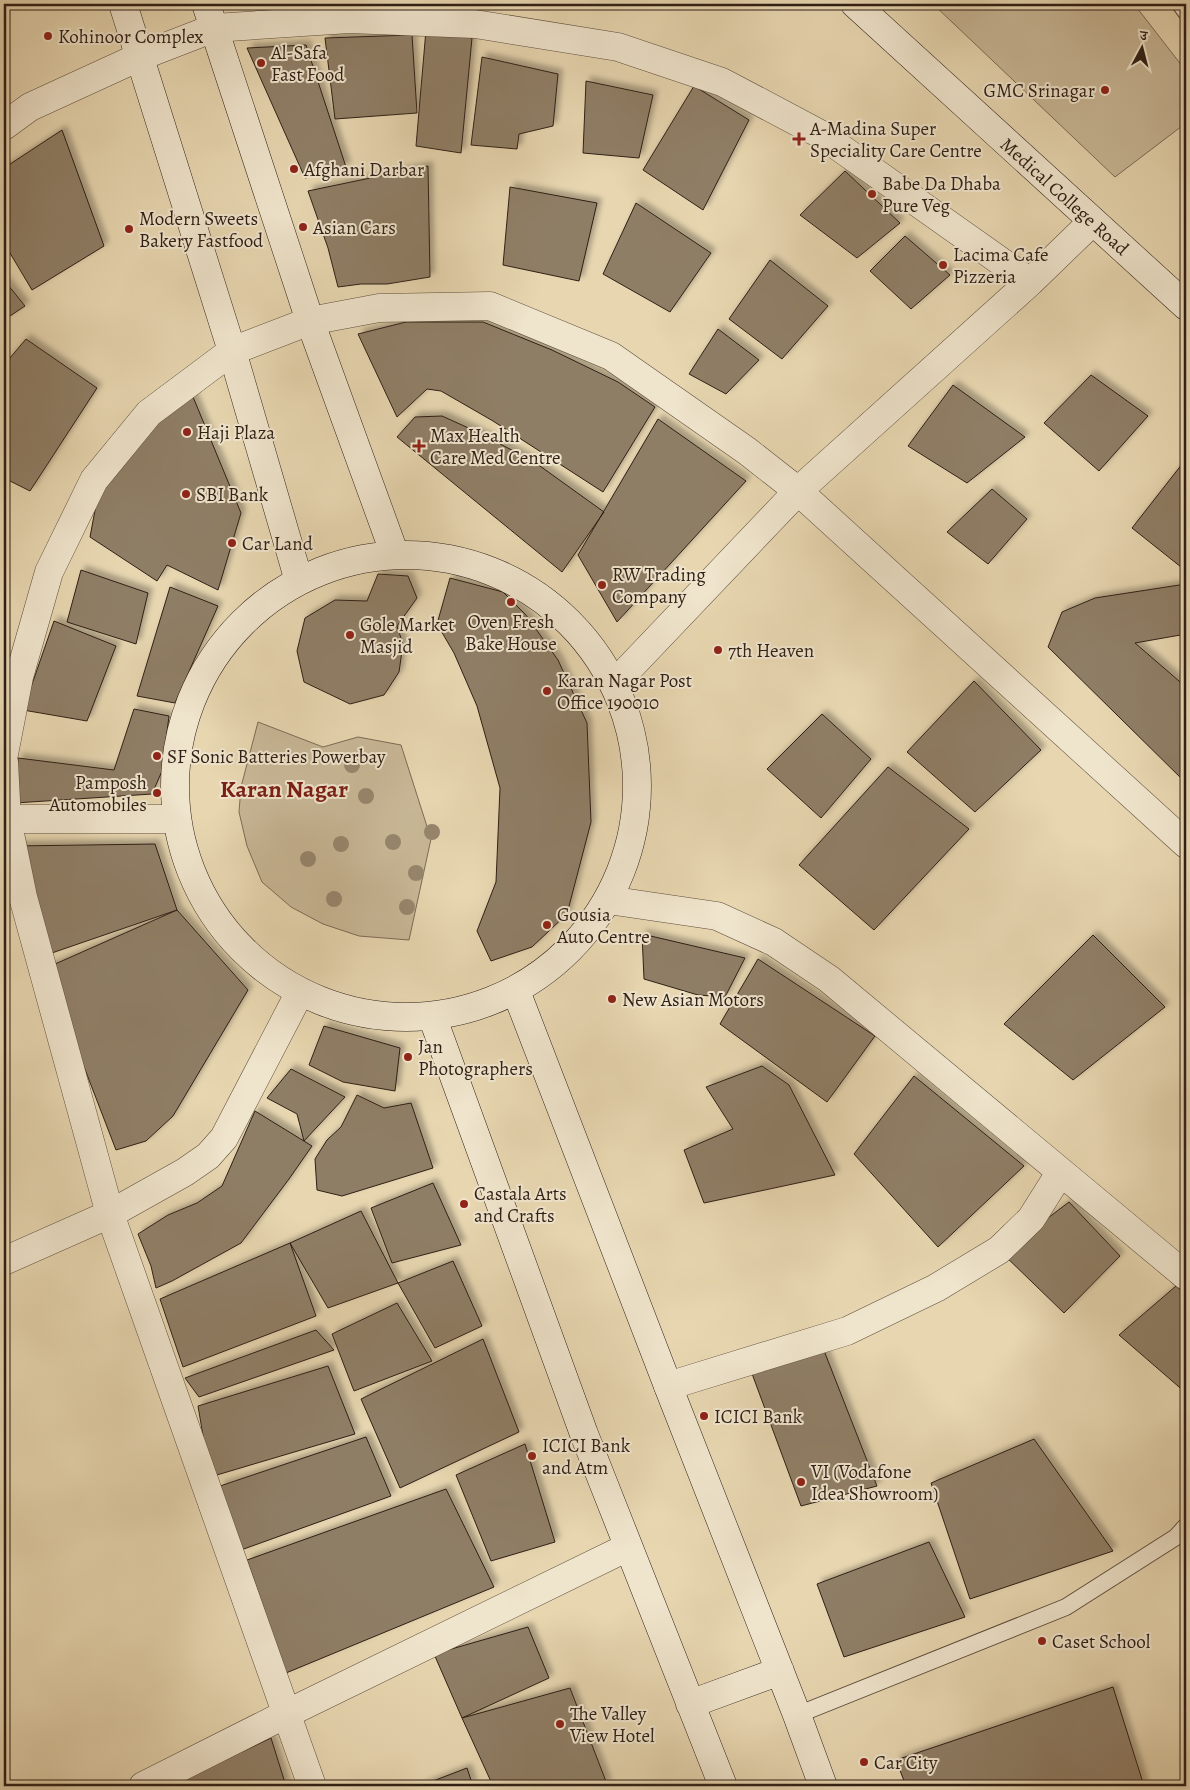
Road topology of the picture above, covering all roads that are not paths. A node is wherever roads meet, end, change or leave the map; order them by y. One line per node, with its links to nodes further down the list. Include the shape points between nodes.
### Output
1 (123, 4): 6 (street)
2 (855, 4): 8 (street, Medical College Road)
3 (1180, 4): 4 (lane)
4 (1186, 12)
5 (210, 16): 6 (street); 9 (street, via 475,24 618,47 722,82 822,135); 11 (street)
6 (139, 57): 7 (street, via 30,107); 12 (street)
7 (4, 126)
8 (1092, 222): 9 (street); 10 (street, Medical College Road)
9 (1030, 282): 13 (street)
10 (1186, 306)
11 (310, 321): 12 (street); 13 (street, via 378,308 490,306 611,356 747,451); 14 (street)
12 (232, 351): 15 (street); 17 (street, via 149,413 94,480 48,572 19,677)
13 (798, 491): 16 (street); 21 (street)
14 (395, 555): 15 (street, via 345,563); 16 (street, via 454,560 510,580 559,612)
15 (299, 581): 20 (street, via 263,603 232,632 195,687 176,752)
16 (617, 681): 22 (street, via 638,773 632,839)
17 (4, 754)
18 (4, 762): 19 (street)
19 (5, 819): 20 (street); 27 (street, via 23,897)
20 (175, 819): 24 (street, via 200,895 250,958)
21 (1186, 844)
22 (608, 900): 23 (street, via 568,952); 26 (street, via 717,916 774,942 829,979)
23 (516, 991): 25 (street, via 476,1008); 30 (street)
24 (300, 992): 25 (street, via 374,1016); 27 (street, via 224,1138 214,1150 185,1172)
25 (432, 1016): 32 (street)
26 (1060, 1173): 29 (street); 30 (street, via 1031,1219 998,1250 936,1288 847,1331)
27 (110, 1214): 28 (street); 35 (street)
28 (4, 1261)
29 (1186, 1276)
30 (668, 1386): 33 (street)
31 (1186, 1526): 36 (lane, via 1176,1537 1066,1607)
32 (628, 1547): 34 (street); 35 (street)
33 (780, 1671): 34 (street); 36 (street)
34 (690, 1704): 39 (street)
35 (286, 1714): 37 (street); 38 (street)
36 (797, 1715): 40 (street)
37 (143, 1786)
38 (312, 1786)
39 (723, 1786)
40 (823, 1786)

